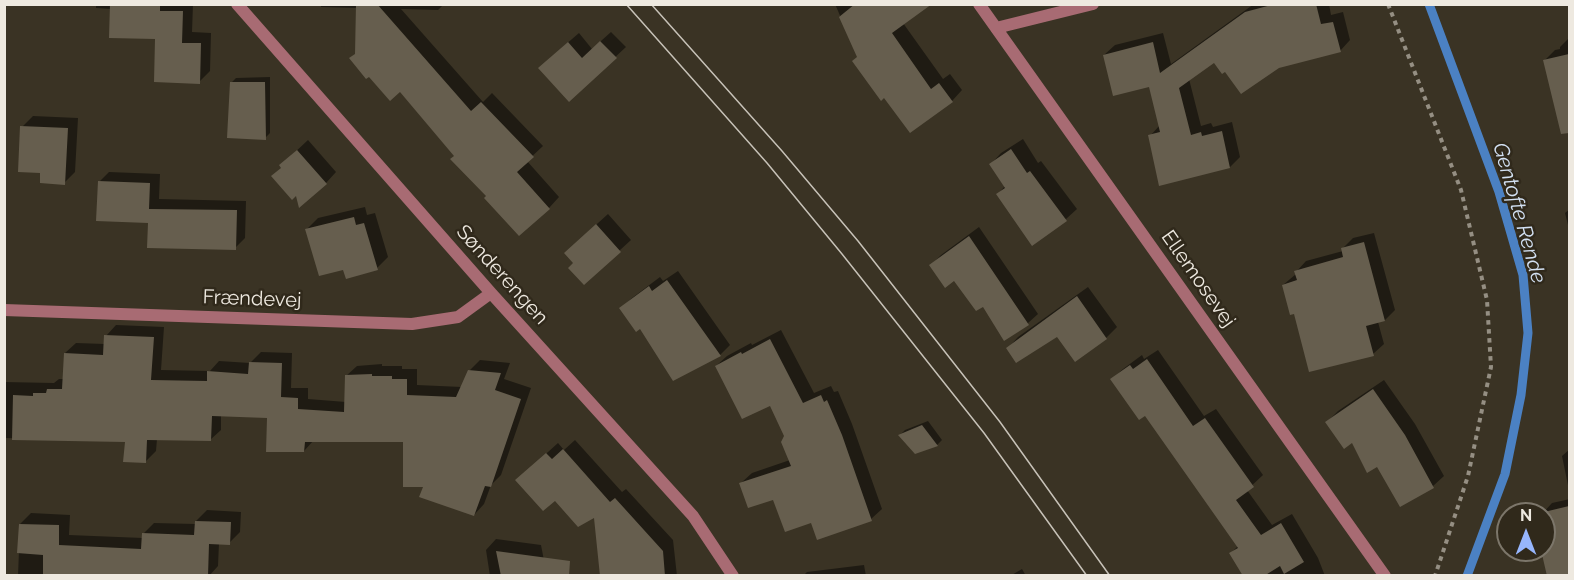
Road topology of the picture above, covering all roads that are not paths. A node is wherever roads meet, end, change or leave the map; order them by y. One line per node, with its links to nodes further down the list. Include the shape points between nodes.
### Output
1 (237, 4): 5 (street, Sønderengen)
2 (979, 4): 4 (street, Ellemosevej)
3 (1093, 4): 4 (street)
4 (996, 28): 8 (street, Ellemosevej)
5 (491, 293): 6 (street, Frændevej, via 458,317 412,324); 7 (street, Sønderengen, via 693,516)
6 (4, 310)
7 (733, 576)
8 (1385, 576)

